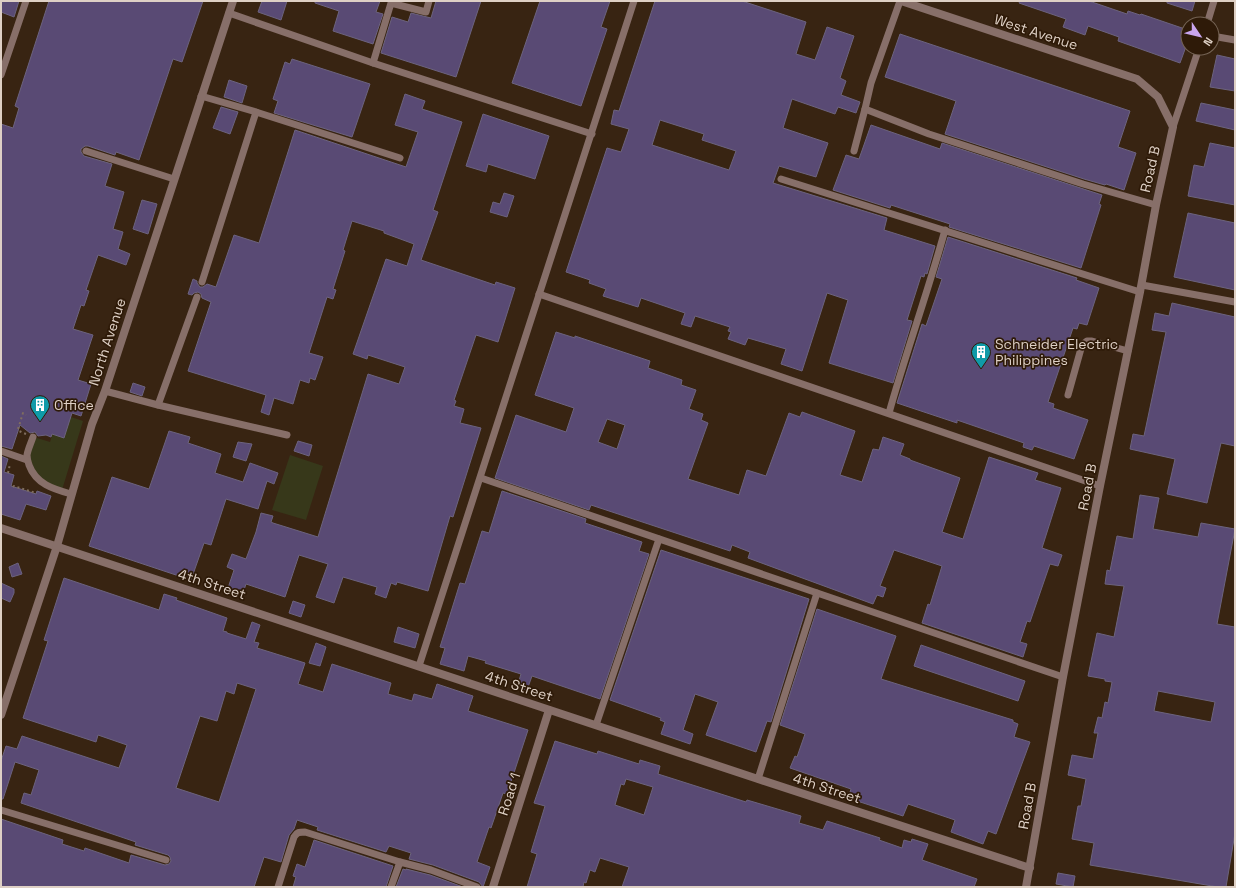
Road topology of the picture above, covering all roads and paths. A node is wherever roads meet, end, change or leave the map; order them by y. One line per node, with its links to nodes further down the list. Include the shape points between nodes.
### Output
1 (26, 1): 13 (lane)
2 (233, 1): 7 (street, North Avenue)
3 (429, 1): 12 (lane, via 426,12 390,3)
4 (634, 1): 18 (lane)
5 (900, 1): 15 (lane, via 871,83); 17 (street, West Avenue, via 1137,79 1158,97)
6 (1214, 1): 8 (lane)
7 (229, 13): 12 (lane); 14 (street, North Avenue)
8 (1209, 16)
9 (1220, 37): 10 (lane)
10 (1235, 40)
11 (1196, 56): 17 (lane)
12 (373, 63): 18 (lane)
13 (1, 75)
14 (201, 96): 16 (lane); 22 (street, North Avenue)
15 (865, 109): 20 (lane); 24 (lane, via 929,134)
16 (256, 112): 21 (lane); 26 (lane)
17 (1174, 127): 24 (street, Road B)
18 (592, 134): 28 (lane)
19 (86, 151): 22 (lane)
20 (854, 151)
21 (400, 158)
22 (174, 179): 32 (street, North Avenue)
23 (781, 179): 25 (lane)
24 (1156, 205): 27 (street, Road B)
25 (945, 230): 27 (lane); 35 (lane)
26 (202, 282)
27 (1141, 288): 30 (lane); 31 (street, Road B)
28 (539, 294): 35 (lane); 41 (lane)
29 (197, 296): 34 (lane)
30 (1235, 302)
31 (1128, 351): 33 (lane, via 1087,341 1082,345); 42 (street, Road B)
32 (105, 390): 34 (lane); 45 (street, North Avenue)
33 (1068, 395)
34 (158, 405): 37 (lane)
35 (889, 413): 42 (lane)
36 (26, 414): 38 (path, via 22,413 18,429)
37 (287, 434)
38 (32, 437): 40 (lane)
39 (1, 451): 40 (lane)
40 (27, 460): 45 (lane, via 32,473 45,485)
41 (481, 478): 47 (lane); 50 (lane)
42 (1100, 486): 51 (street, Road B)
43 (13, 487): 44 (path)
44 (36, 493)
45 (71, 494): 48 (street, North Avenue)
46 (1, 528): 48 (street, 4th Street)
47 (659, 539): 49 (lane); 55 (lane)
48 (57, 546): 50 (street, 4th Street); 52 (street, North Avenue)
49 (817, 593): 51 (lane); 56 (lane)
50 (419, 666): 53 (street, 4th Street)
51 (1063, 677): 60 (street, Road B)
52 (5, 694): 54 (street, North Avenue)
53 (549, 710): 55 (street, 4th Street); 64 (street, Road 1)
54 (1, 715)
55 (596, 725): 56 (street, 4th Street)
56 (758, 779): 60 (street, 4th Street)
57 (1, 810): 58 (lane)
58 (166, 860)
59 (400, 862): 61 (lane, via 300,832 294,837); 62 (lane); 63 (lane)
60 (1030, 868): 65 (street, Road B)
61 (278, 887)
62 (391, 887)
63 (477, 887)
64 (493, 887)
65 (1026, 887)

